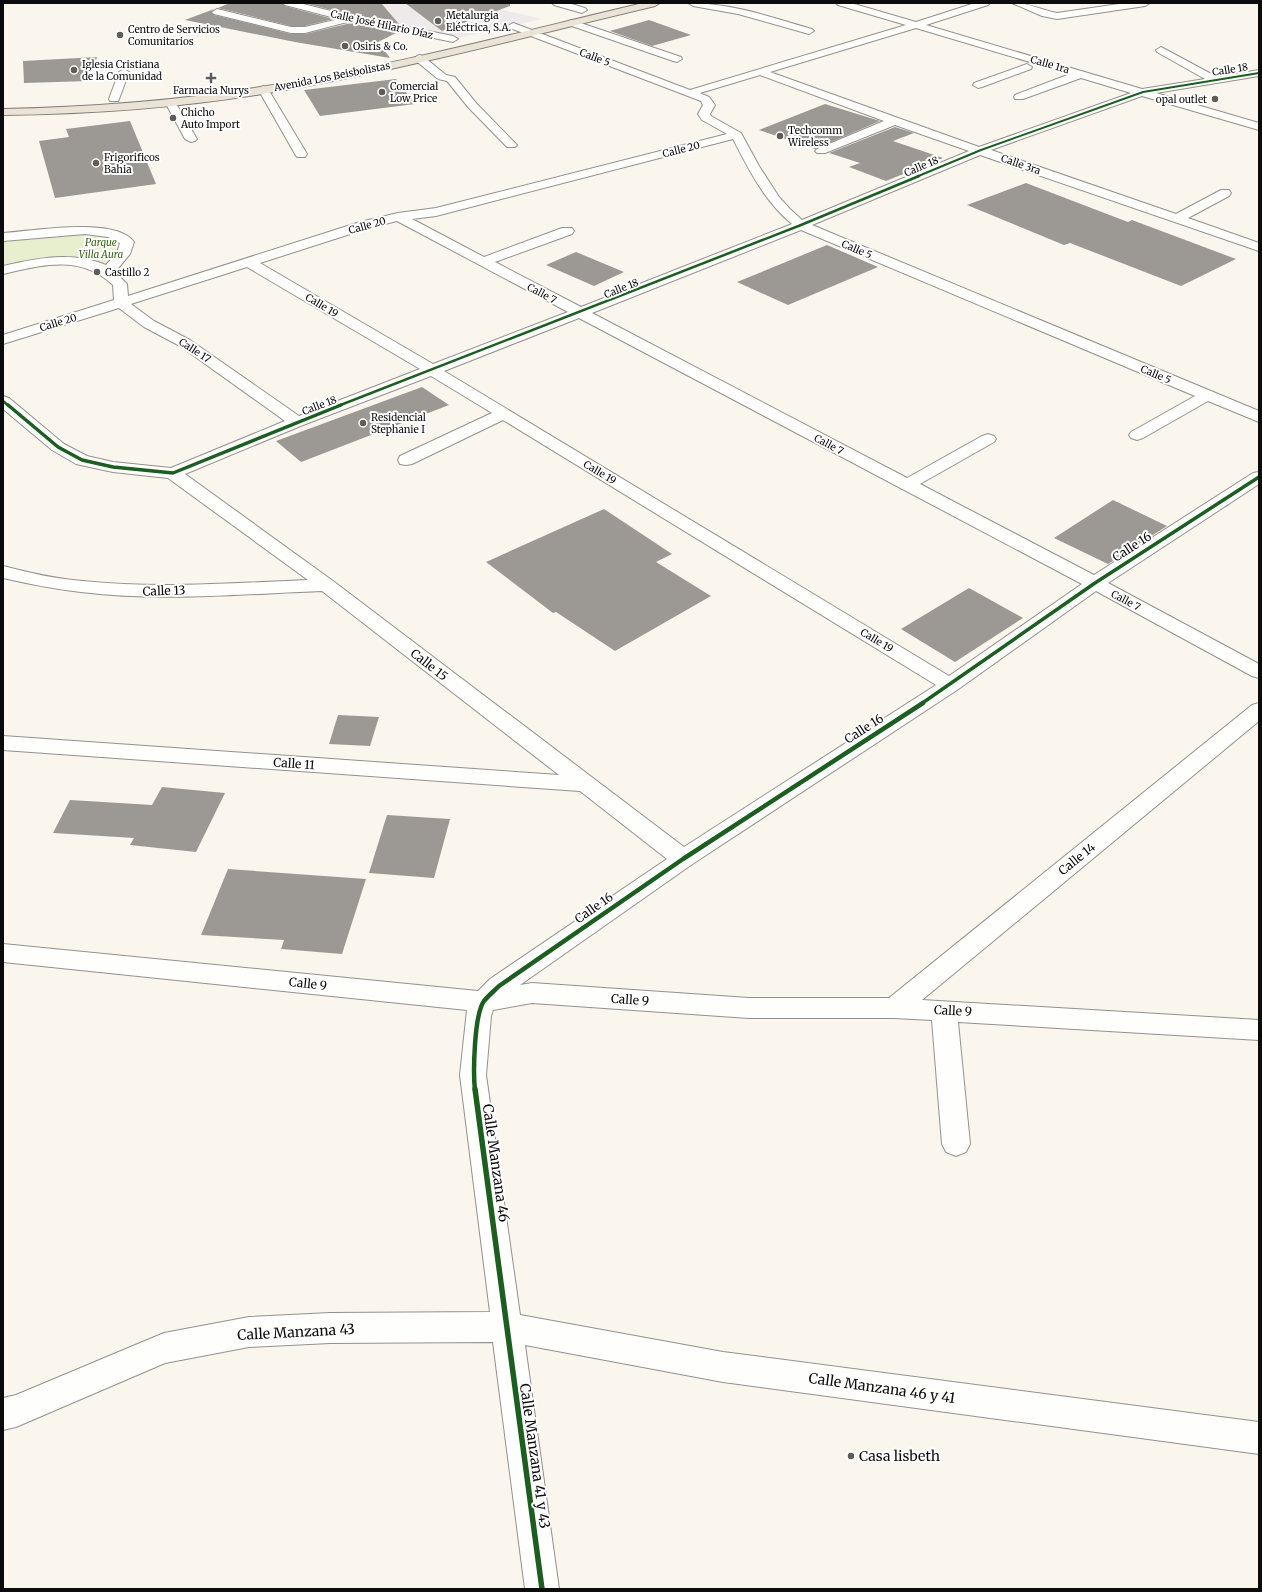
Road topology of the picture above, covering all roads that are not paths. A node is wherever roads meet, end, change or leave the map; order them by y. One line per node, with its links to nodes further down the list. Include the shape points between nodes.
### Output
1 (288, 3): 12 (street, Calle José Hilario Díaz)
2 (557, 3): 10 (street)
3 (614, 3): 10 (main road)
4 (655, 3): 13 (main road, Avenida Los Beisbolistas)
5 (693, 3): 16 (street, via 739,11)
6 (841, 3): 14 (street, Calle 1ra)
7 (985, 3): 14 (street)
8 (1017, 3): 9 (street, via 1057,16)
9 (1145, 3)
10 (582, 10): 15 (main road)
11 (217, 12): 12 (street, via 291,30 305,30)
12 (352, 18): 18 (street, Calle José Hilario Díaz)
13 (572, 23): 17 (main road, Avenida Los Beisbolistas); 22 (street)
14 (917, 25): 25 (street); 27 (street, Calle 1ra)
15 (509, 27): 17 (street, Calle 5)
16 (809, 31)
17 (530, 33): 19 (main road, Avenida Los Beisbolistas); 34 (street, Calle 5)
18 (457, 39): 19 (main road, Avenida Los Beisbolistas)
19 (419, 50): 31 (main road, Avenida Los Beisbolistas, via 346,75); 44 (street, via 442,77 451,79)
20 (1161, 50): 29 (street)
21 (375, 58): 36 (main road, Avenida Los Beisbolistas, via 224,87)
22 (677, 60)
23 (1027, 68): 28 (street)
24 (124, 72): 36 (street)
25 (760, 72): 34 (street); 40 (street, Calle 3ra)
26 (1259, 73): 29 (street, Calle 18)
27 (1081, 74): 32 (street); 33 (street, Calle 1ra)
28 (1000, 77): 30 (street); 32 (street)
29 (1215, 80): 33 (street, Calle 18)
30 (978, 85)
31 (263, 89): 37 (main road, Avenida Los Beisbolistas); 47 (street)
32 (1041, 89): 35 (street)
33 (1143, 92): 41 (street, Calle 1ra); 45 (street, Calle 18)
34 (690, 93): 42 (street, Calle 5, via 708,102 704,114 706,118)
35 (1019, 97)
36 (114, 99): 38 (main road, Avenida Los Beisbolistas)
37 (170, 102): 39 (main road, Avenida Los Beisbolistas, via 90,109); 43 (street)
38 (3, 105)
39 (3, 112)
40 (895, 121): 45 (street, Calle 3ra); 46 (street)
41 (1259, 127)
42 (737, 135): 49 (street, Calle 20, via 443,210); 51 (street, Calle 5, via 774,199)
43 (191, 139)
44 (511, 145)
45 (981, 150): 50 (street, Calle 3ra); 51 (street, Calle 18)
46 (821, 152)
47 (301, 154)
48 (1225, 193): 50 (street)
49 (398, 217): 57 (street, Calle 20); 58 (street, Calle 7)
50 (1177, 219): 55 (street, Calle 3ra)
51 (801, 225): 62 (street, Calle 18); 65 (street, Calle 5)
52 (567, 231): 58 (street)
53 (1259, 233): 55 (street)
54 (3, 237): 60 (street, via 85,230 111,233 127,242 122,254)
55 (1242, 241): 56 (street, Calle 3ra)
56 (1259, 247)
57 (249, 262): 61 (street, Calle 20); 64 (street, Calle 19)
58 (483, 262): 62 (street, Calle 7)
59 (3, 270): 60 (street, via 36,262 68,261 91,264)
60 (108, 271): 61 (street, via 120,284)
61 (121, 303): 63 (street, Calle 20); 69 (street, Calle 17, via 149,324 185,343)
62 (579, 313): 64 (street, Calle 18); 75 (street, Calle 7)
63 (3, 340)
64 (432, 370): 67 (street, Calle 19); 69 (street, Calle 18)
65 (1208, 396): 68 (street, Calle 5); 70 (street)
66 (3, 401): 73 (street, Calle 18, via 58,447 82,460 113,467)
67 (504, 414): 72 (street); 80 (street, Calle 19)
68 (1259, 417)
69 (296, 422): 73 (street, Calle 18)
70 (1138, 435)
71 (988, 439): 75 (street)
72 (406, 460)
73 (173, 473): 78 (street, Calle 15)
74 (1259, 477): 77 (street, Calle 16)
75 (907, 485): 77 (street, Calle 7)
76 (3, 572): 78 (street, Calle 13, via 32,580 137,592)
77 (1095, 583): 79 (street, Calle 7); 80 (street, Calle 16)
78 (326, 585): 83 (street, Calle 15)
79 (1259, 672)
80 (950, 685): 84 (street, Calle 16)
81 (1259, 710): 87 (street, Calle 14)
82 (3, 743): 83 (street, Calle 11)
83 (585, 784): 84 (street, Calle 15)
84 (683, 859): 86 (street, Calle 16, via 499,986)
85 (3, 953): 86 (street, Calle 9)
86 (483, 1002): 87 (street, Calle 9, via 532,993 749,1008); 91 (street, Calle Manzana 46, via 478,1016 473,1075)
87 (894, 1008): 88 (street, Calle 9)
88 (944, 1011): 89 (street, Calle 9); 90 (street)
89 (1259, 1030)
90 (956, 1144)
91 (507, 1327): 92 (street, Calle Manzana 43, via 330,1328 249,1332 164,1348 16,1411); 93 (street, Calle Manzana 46 y 41, via 723,1367); 94 (street, Calle Manzana 41 y 43)
92 (3, 1414)
93 (1259, 1438)
94 (542, 1589)

